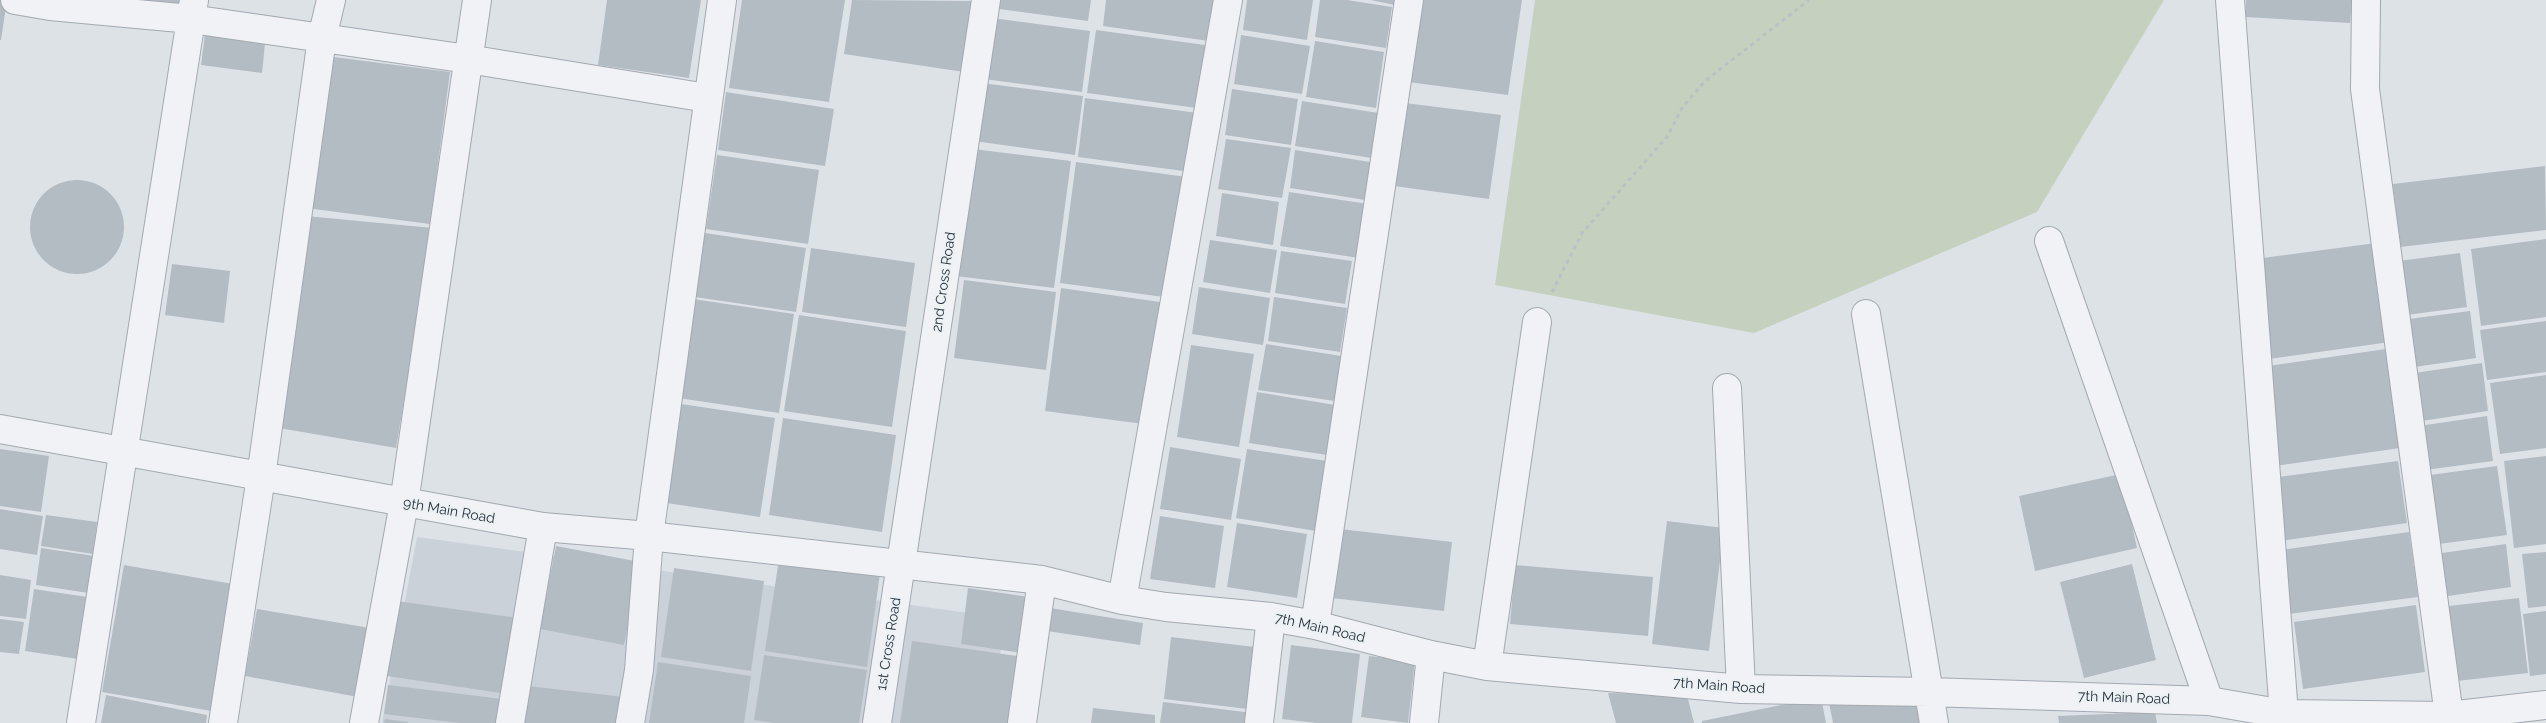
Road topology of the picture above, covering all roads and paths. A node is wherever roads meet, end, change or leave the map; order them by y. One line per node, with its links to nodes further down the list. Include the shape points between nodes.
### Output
1 (15, 0): 11 (street)
2 (331, 0): 13 (street)
3 (477, 0): 14 (street)
4 (722, 0): 15 (street)
5 (986, 0): 26 (street, 2nd Cross Road)
6 (1228, 0): 28 (street)
7 (1409, 0): 30 (street)
8 (1809, 0): 18 (path, via 1705,82 1688,102 1667,137 1582,233)
9 (2230, 0): 38 (street)
10 (2366, 0): 39 (street, via 2365,89)
11 (50, 3): 12 (street)
12 (192, 10): 13 (street); 21 (street)
13 (322, 38): 14 (street); 22 (street)
14 (468, 59): 15 (street); 23 (street)
15 (707, 98): 25 (street)
16 (2049, 241): 35 (street)
17 (1866, 314): 34 (street)
18 (1537, 322): 32 (street)
19 (1727, 388): 33 (street)
20 (0, 430): 21 (street, 9th Main Road)
21 (122, 452): 22 (street, 9th Main Road); 40 (street)
22 (261, 477): 23 (street, 9th Main Road); 41 (street)
23 (404, 502): 24 (street, 9th Main Road); 42 (street)
24 (542, 527): 25 (street, 9th Main Road); 43 (street)
25 (649, 536): 26 (street, 9th Main Road); 44 (street, via 639,670)
26 (902, 565): 27 (street, 7th Main Road); 45 (street, 1st Cross Road)
27 (1042, 580): 28 (street, 7th Main Road); 46 (street)
28 (1122, 600): 29 (street, 7th Main Road)
29 (1271, 617): 30 (street, 7th Main Road); 47 (street)
30 (1316, 625): 31 (street, 7th Main Road)
31 (1431, 655): 32 (street, 7th Main Road); 48 (street)
32 (1487, 666): 33 (street, 7th Main Road)
33 (1741, 689): 34 (street, 7th Main Road)
34 (1928, 692): 37 (street, 7th Main Road); 49 (street)
35 (2209, 701): 37 (street, 7th Main Road); 38 (street, 7th Main Road)
36 (2546, 704): 39 (street, 7th Main Road)
37 (2169, 711)
38 (2284, 714): 39 (street, 7th Main Road)
39 (2449, 719)
40 (81, 723)
41 (223, 723)
42 (364, 723)
43 (510, 723)
44 (630, 723)
45 (877, 723)
46 (1022, 723)
47 (1259, 723)
48 (1424, 723)
49 (1934, 723)

